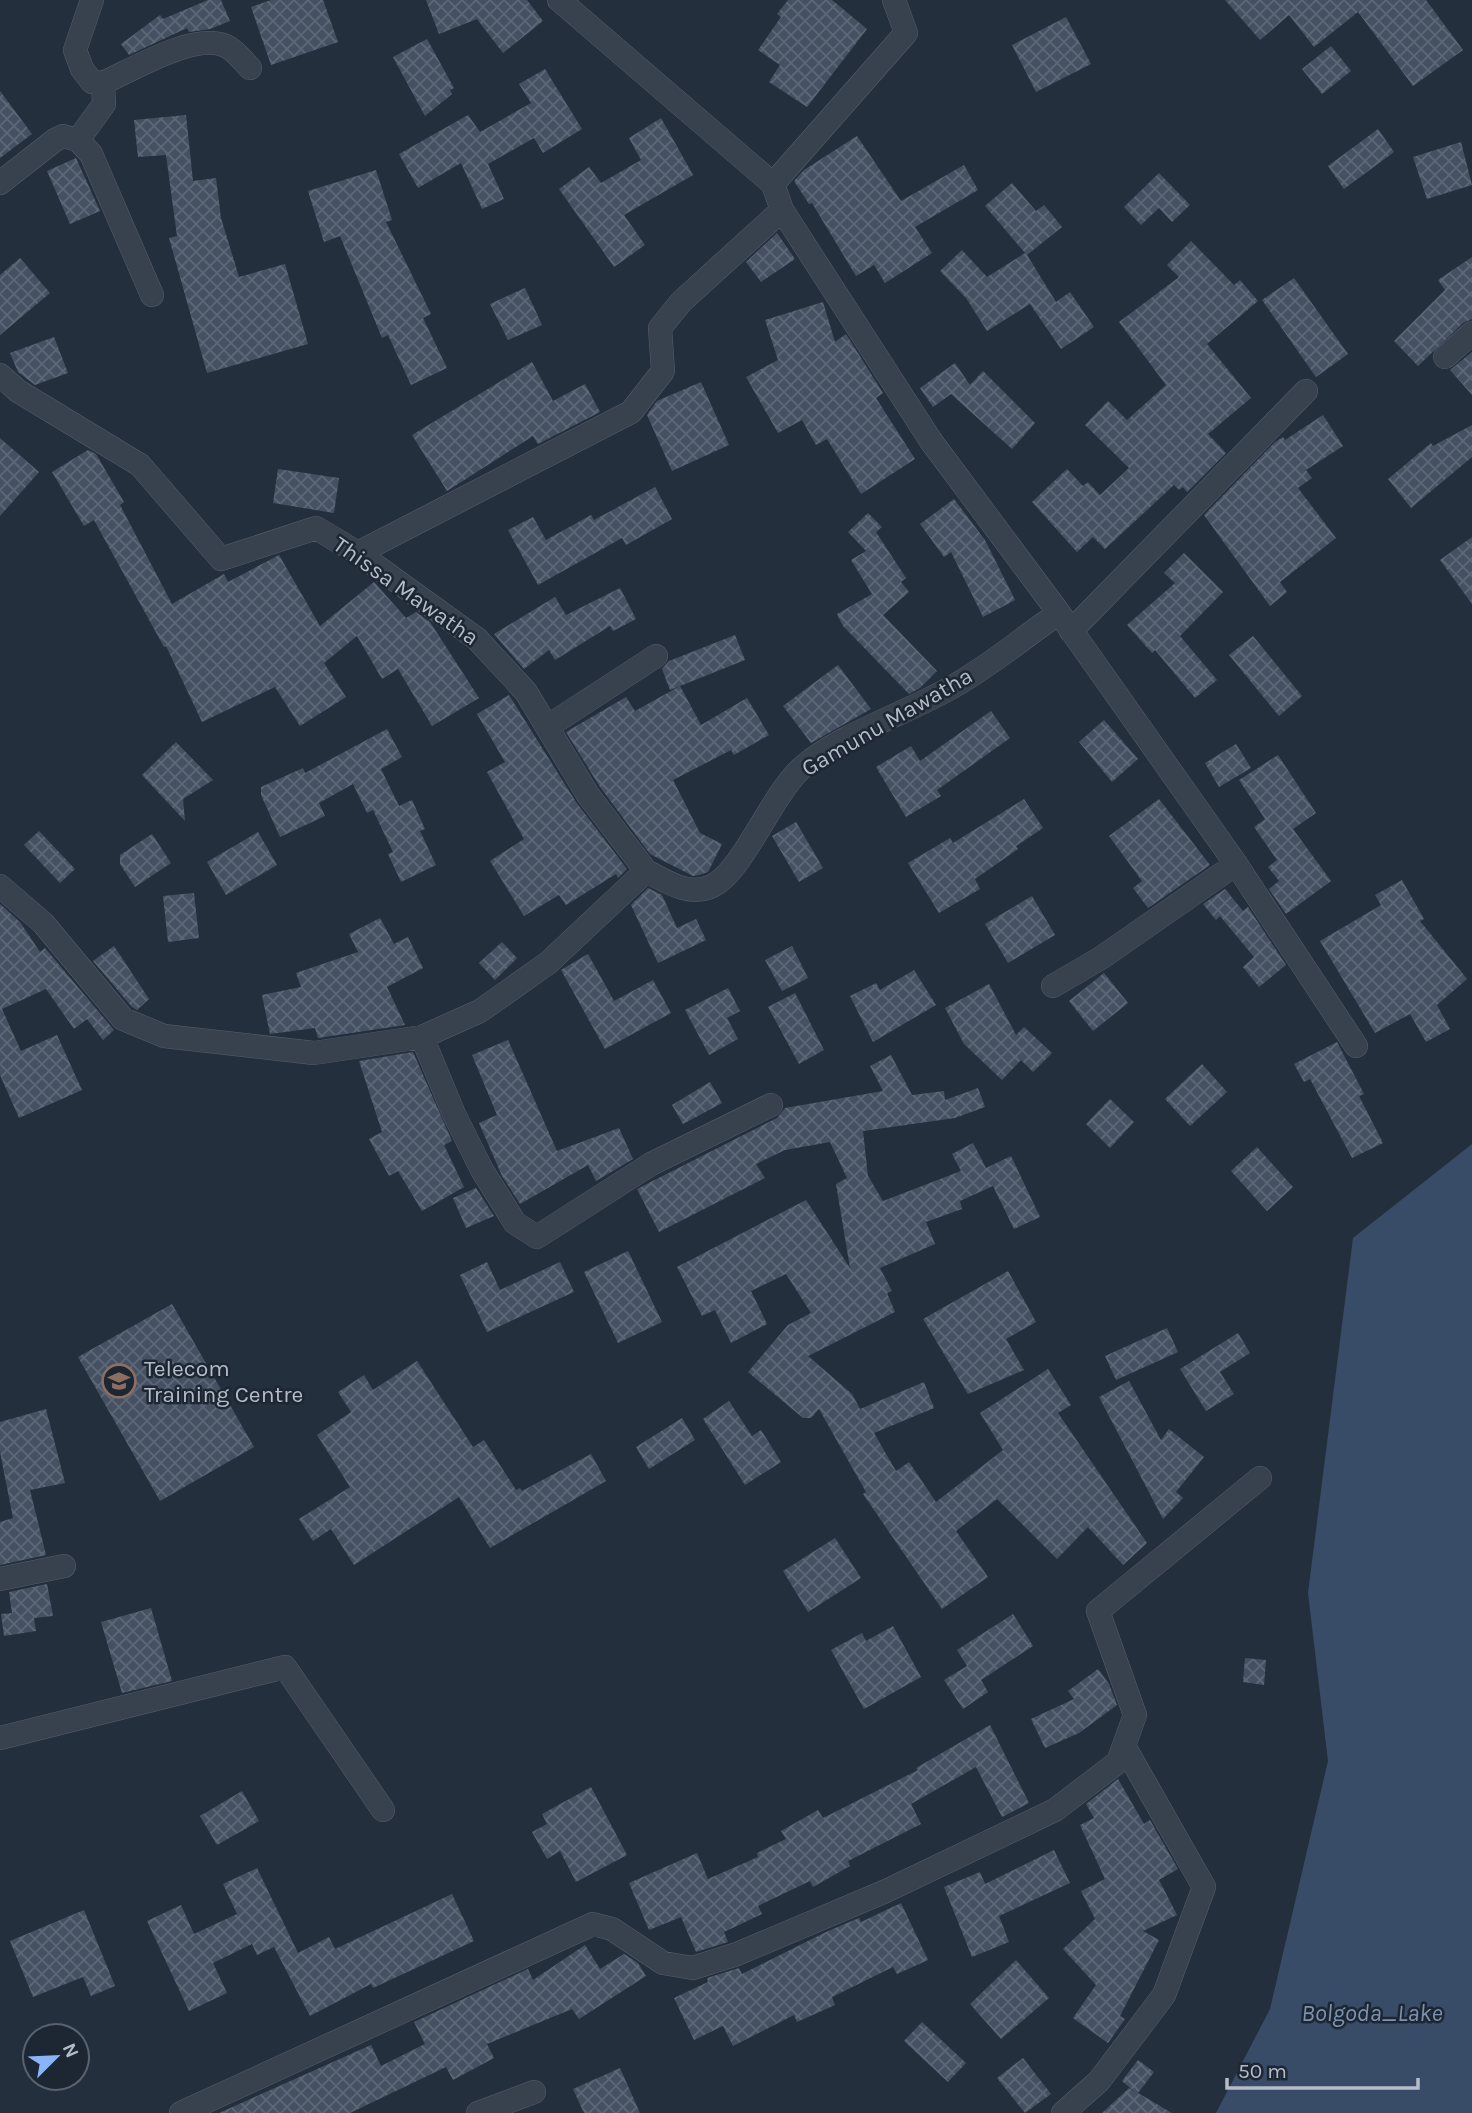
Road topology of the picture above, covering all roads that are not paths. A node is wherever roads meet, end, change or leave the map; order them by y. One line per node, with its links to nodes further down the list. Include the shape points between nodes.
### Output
1 (92, 0): 5 (street, via 75,50 92,82)
2 (559, 0): 8 (street)
3 (894, 0): 8 (street, via 906,33)
4 (250, 68): 5 (street, via 228,47 214,42 186,45)
5 (103, 83): 6 (street, via 104,104)
6 (78, 140): 7 (street, via 63,136 55,140); 10 (street, via 101,172)
7 (0, 183)
8 (773, 184): 9 (street)
9 (782, 210): 15 (street, via 681,302 660,328 663,371 631,412); 16 (street, via 931,441)
10 (152, 295)
11 (1472, 333): 12 (street)
12 (1445, 357)
13 (0, 375): 15 (street, Thissa Mawatha, via 18,391 140,466 221,559 316,528)
14 (1306, 391): 16 (street, Gamunu Mawatha)
15 (358, 552): 18 (street, Thissa Mawatha, via 477,639 526,692)
16 (1065, 622): 19 (street); 20 (street, Gamunu Mawatha, via 806,764 785,784 731,870 713,886 680,888)
17 (656, 656): 18 (street)
18 (547, 727): 20 (street, Thissa Mawatha, via 588,795)
19 (1236, 863): 22 (street, via 1101,958); 24 (street)
20 (646, 871): 23 (street, via 516,989)
21 (0, 886): 23 (street, via 43,923 123,1019 164,1036 314,1053)
22 (1053, 986)
23 (422, 1037): 25 (street, via 482,1170 516,1223 537,1237 651,1164)
24 (1356, 1046)
25 (771, 1105)
26 (1260, 1478): 30 (street, via 1098,1611 1135,1715)
27 (64, 1566): 28 (street)
28 (0, 1578)
29 (0, 1738): 31 (street, via 285,1667)
30 (1124, 1746): 33 (street, via 1118,1762 1055,1810 886,1891 737,1954 693,1968 663,1963 612,1929 593,1924); 35 (street, via 1204,1887 1164,1995 1099,2081)
31 (383, 1810)
32 (534, 2092): 34 (street)
33 (181, 2113)
34 (478, 2113)
35 (1063, 2113)

